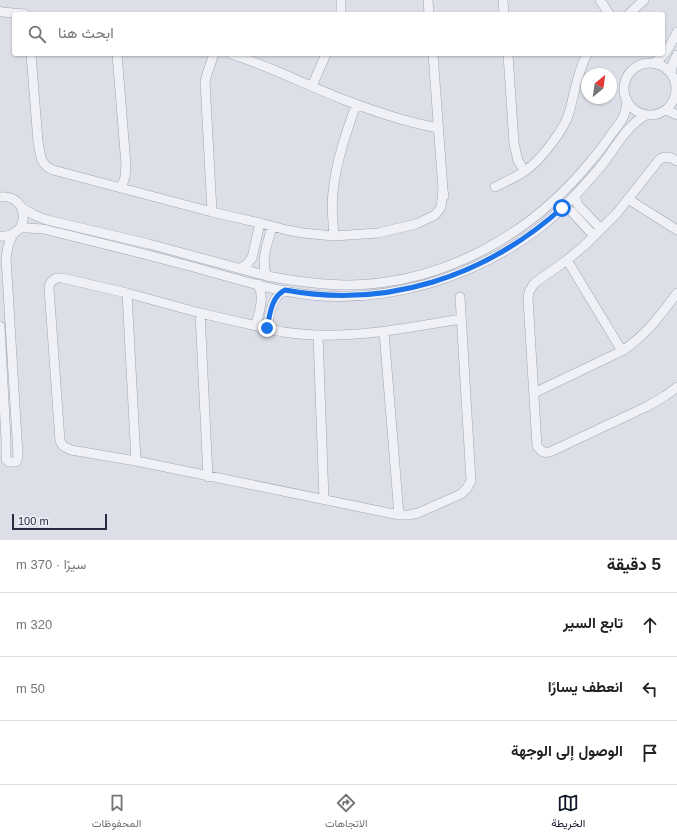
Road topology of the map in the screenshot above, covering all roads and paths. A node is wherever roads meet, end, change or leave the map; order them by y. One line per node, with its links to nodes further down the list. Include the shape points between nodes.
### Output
1 (341, 0): 7 (street)
2 (428, 0): 8 (street)
3 (503, 0): 9 (street)
4 (600, 0): 10 (street)
5 (644, 0): 11 (street)
6 (0, 11): 12 (street)
7 (341, 12)
8 (430, 12)
9 (504, 12)
10 (608, 12)
11 (632, 12)
12 (12, 13)
13 (677, 32): 14 (street)
14 (665, 53)
15 (677, 55): 26 (street)
16 (31, 56): 38 (street, via 37,157 41,167 47,172 68,174)
17 (117, 56): 38 (street, via 126,165)
18 (213, 56): 44 (street, via 205,82)
19 (236, 56): 27 (street)
20 (325, 56): 27 (street)
21 (433, 56): 34 (street)
22 (508, 56): 36 (street, via 514,144 516,156)
23 (586, 56): 36 (street, via 562,129)
24 (663, 56): 25 (street)
25 (654, 63): 26 (street, via 664,66); 29 (street, via 644,63 631,71 624,85)
26 (671, 73): 28 (street, via 676,83)
27 (312, 86): 30 (street)
28 (676, 98): 31 (street)
29 (627, 100): 32 (street, via 637,111); 57 (street, via 622,119 564,191 519,229 480,252 424,274 380,283 317,284)
30 (356, 104): 34 (street, via 402,120); 51 (street, via 334,182)
31 (666, 110): 32 (street); 33 (street)
32 (646, 115): 39 (street, via 629,128 600,168)
33 (677, 115)
34 (438, 128): 51 (street, via 443,190 441,207 436,214 416,224 378,233)
35 (677, 161): 41 (street, via 667,156 659,160)
36 (525, 171): 37 (street)
37 (495, 187)
38 (121, 188): 44 (street)
39 (575, 196): 43 (street); 47 (street, via 578,205)
40 (0, 197): 42 (street, via 14,200)
41 (628, 199): 47 (street); 48 (street)
42 (22, 208): 49 (street, via 23,218); 56 (street, via 47,220)
43 (562, 208): 52 (street, via 572,212); 59 (street, via 506,251 435,281 381,294 353,296 324,296)
44 (212, 212): 45 (street)
45 (260, 223): 46 (street); 53 (street)
46 (272, 227): 51 (street); 54 (street)
47 (601, 229): 52 (street)
48 (677, 230)
49 (16, 231): 50 (street); 58 (street, via 28,228 43,229); 66 (street, via 8,246 6,258 18,454 16,462 9,462 6,459)
50 (0, 236)
51 (334, 236)
52 (594, 236): 55 (street)
53 (256, 240): 54 (street, via 263,239); 56 (street, via 252,258)
54 (268, 243): 57 (street, via 264,265)
55 (567, 260): 70 (street); 72 (street, via 536,282 529,292)
56 (241, 268): 57 (street)
57 (267, 276)
58 (258, 284): 59 (street); 65 (street, via 262,297)
59 (285, 290): 67 (street, via 278,294 274,301)
60 (677, 293): 70 (street, via 648,330)
61 (127, 294): 63 (street); 73 (street); 73 (street, via 59,278 49,285 60,441 71,450)
62 (460, 297): 64 (street)
63 (200, 313): 65 (street); 74 (street)
64 (462, 319): 68 (street); 76 (street, via 471,481 461,494 418,513)
65 (256, 325): 67 (street)
66 (0, 326)
67 (267, 328): 69 (street)
68 (384, 332): 69 (street); 76 (street)
69 (318, 335): 75 (street)
70 (622, 351): 72 (street)
71 (677, 387): 72 (street, via 648,406 546,453 539,449 537,444)
72 (534, 393)
73 (136, 461): 74 (street)
74 (208, 477): 75 (street)
75 (324, 500): 76 (street)
76 (399, 515)

